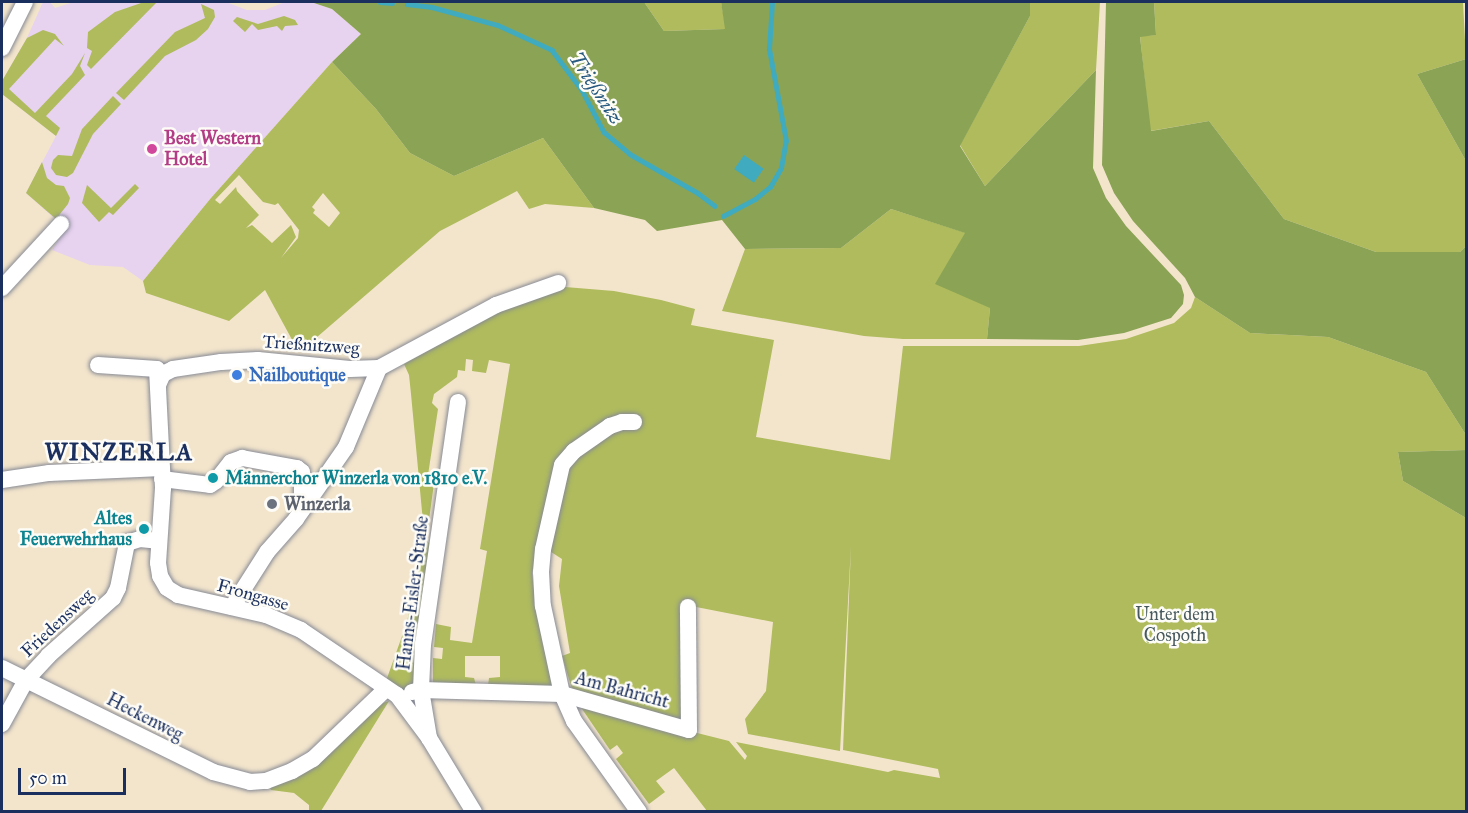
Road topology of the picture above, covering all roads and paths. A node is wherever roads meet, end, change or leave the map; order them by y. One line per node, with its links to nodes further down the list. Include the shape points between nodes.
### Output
1 (26, 2): 2 (street)
2 (2, 48)
3 (61, 224): 5 (street)
4 (558, 283): 7 (street, Trießnitzweg, via 496,305)
5 (2, 288)
6 (98, 365): 8 (street, via 158,369)
7 (379, 368): 8 (street, Trießnitzweg, via 350,369 267,360 221,362 173,369 161,376); 13 (street, via 349,441)
8 (158, 385): 11 (street)
9 (458, 402): 19 (street, Hanns-Eisler-Straße, via 423,644)
10 (634, 422): 21 (street, via 610,426 574,451 562,465 541,572 547,626)
11 (162, 473): 12 (street, via 49,473); 13 (street, via 210,485 231,462 242,458 297,468 302,472); 14 (street, Frongasse)
12 (2, 480)
13 (302, 511): 15 (street, via 271,546)
14 (159, 541): 15 (street, Frongasse, via 160,574 167,588 178,595); 18 (street, Friedensweg, via 140,539 127,543 113,598)
15 (232, 607): 20 (street, Frongasse, via 266,615 301,630)
16 (688, 607): 21 (street, Am Bahricht, via 689,730)
17 (2, 668): 18 (street, Heckenweg)
18 (26, 680): 20 (street, Heckenweg, via 213,772 250,782 266,781 313,759); 22 (street, Friedensweg)
19 (421, 690): 20 (street); 21 (street, Am Bahricht); 23 (street, Hanns-Eisler-Straße)
20 (392, 692): 23 (street, Frongasse)
21 (562, 694): 25 (street, via 574,721)
22 (2, 724)
23 (429, 738): 24 (street, Hanns-Eisler-Straße)
24 (474, 812)
25 (639, 812)

